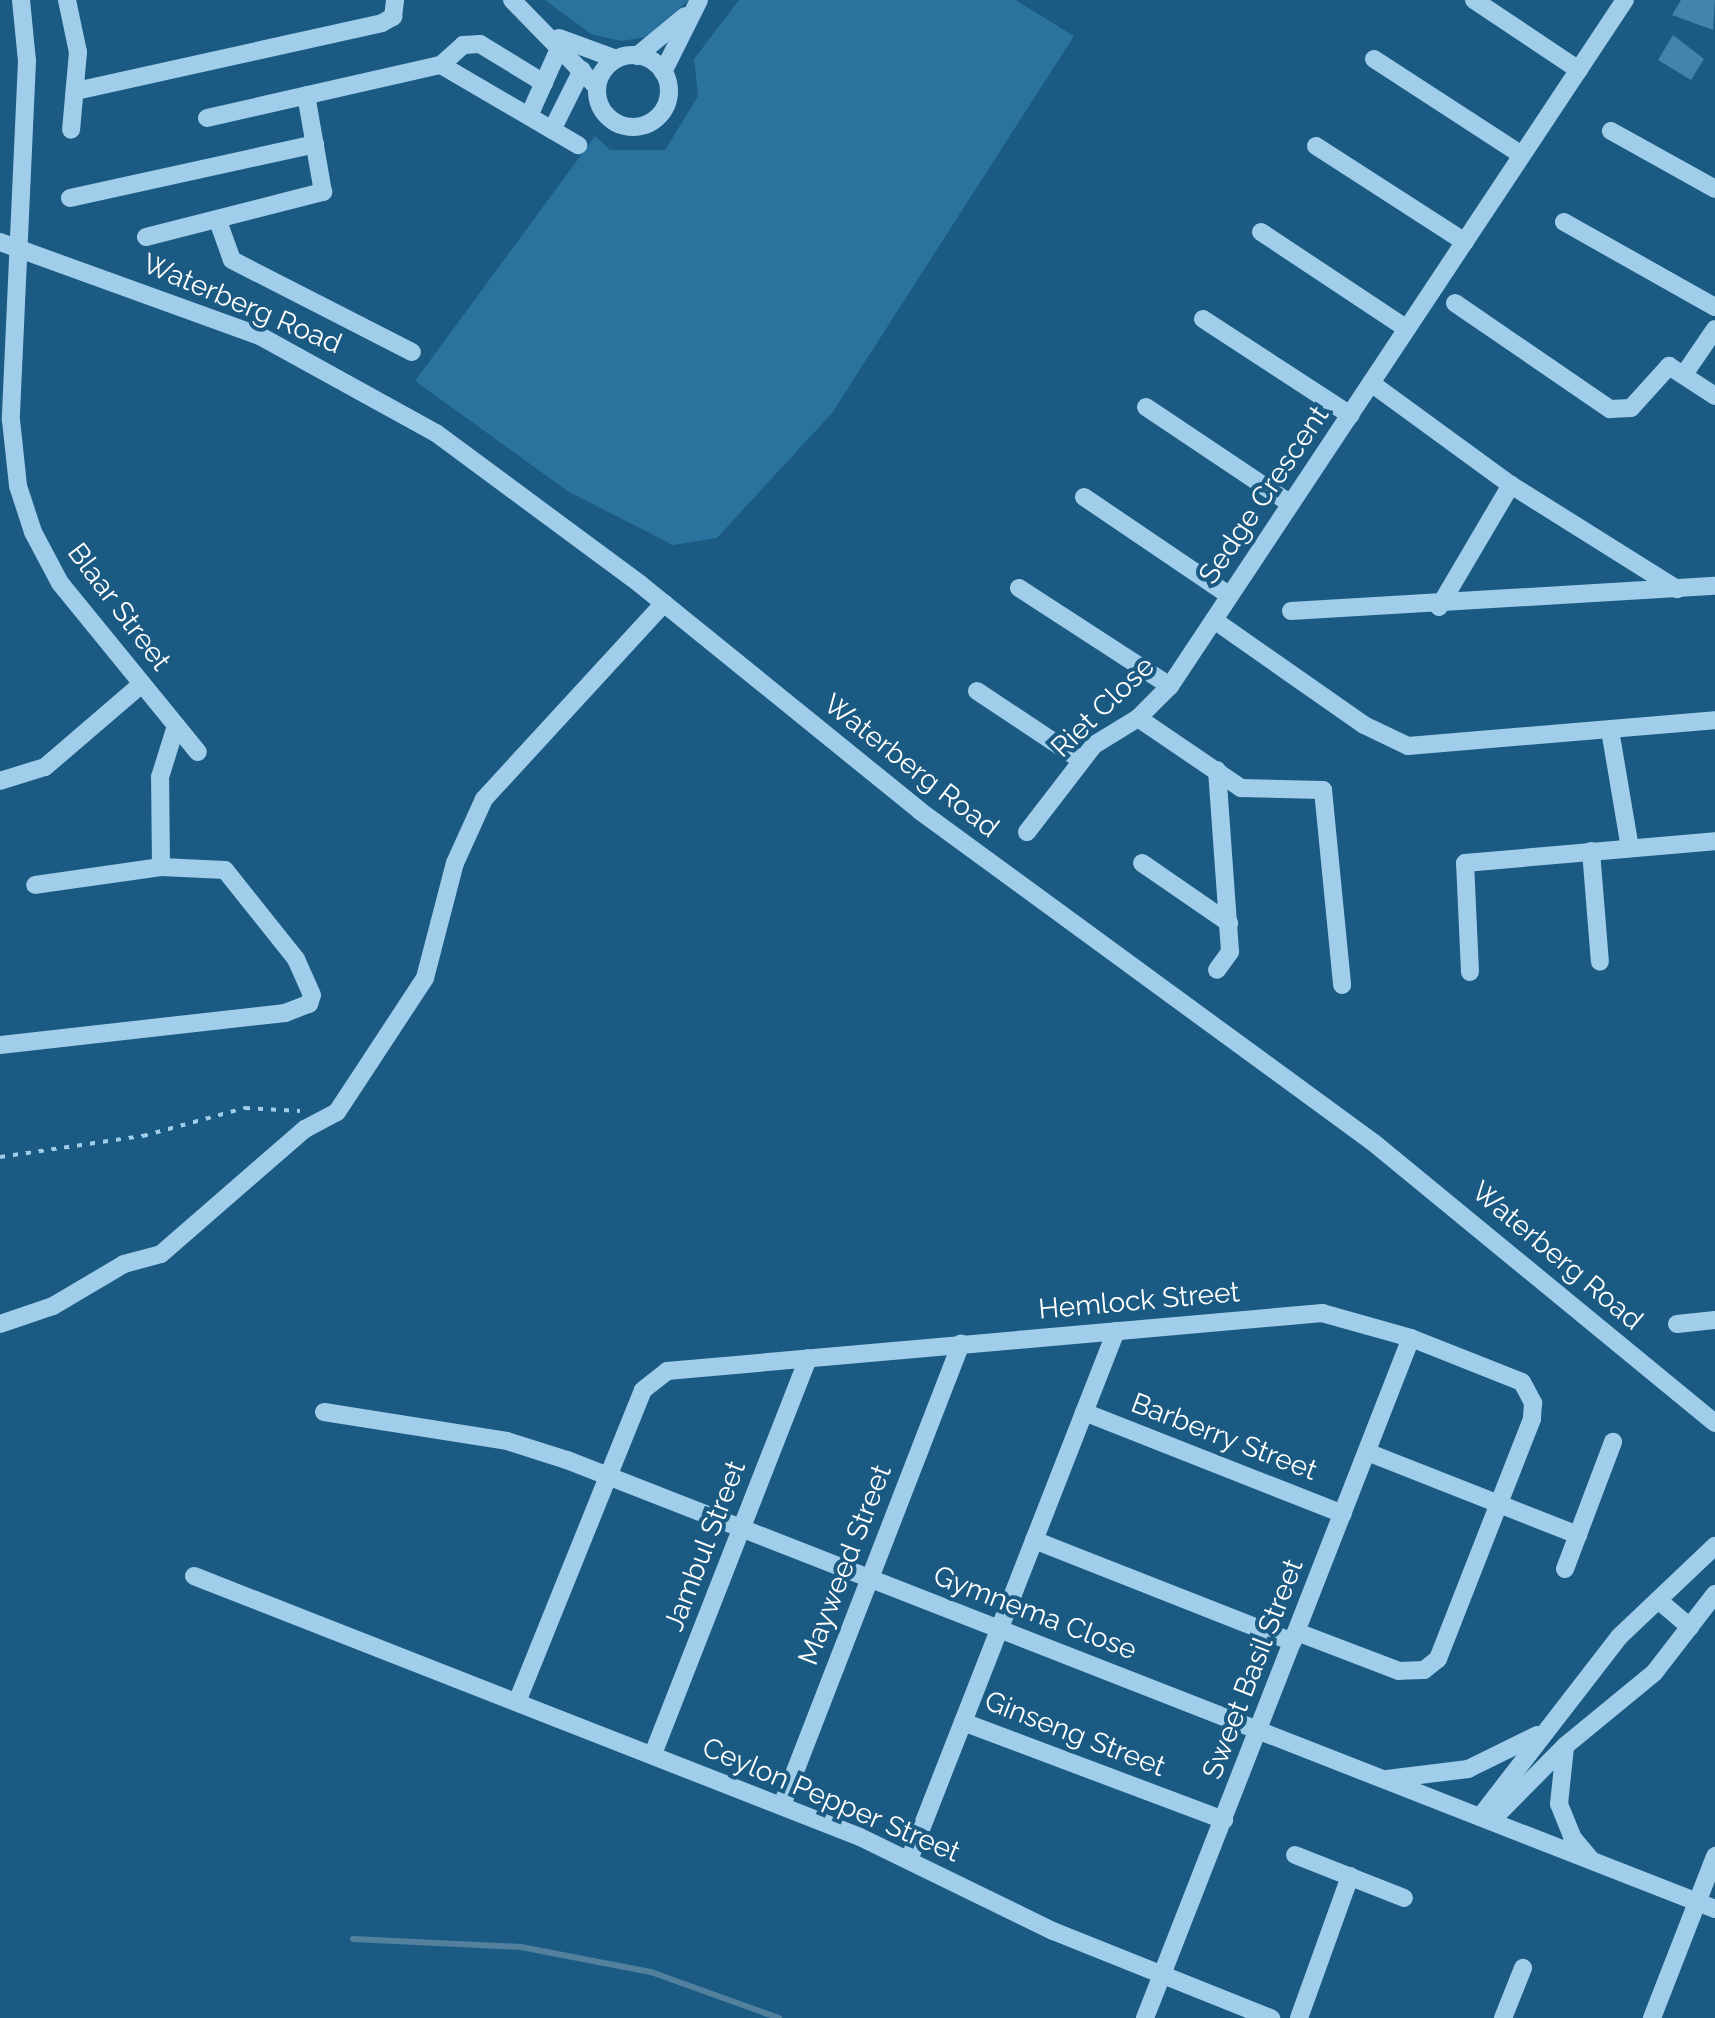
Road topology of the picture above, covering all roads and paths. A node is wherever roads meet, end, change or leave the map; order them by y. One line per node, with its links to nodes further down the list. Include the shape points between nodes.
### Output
1 (20, 0): 37 (street, Blaar Street, via 26,61)
2 (67, 0): 18 (street, via 78,52)
3 (395, 0): 18 (street, via 392,16 382,22)
4 (512, 0): 8 (street)
5 (1474, 0): 14 (street)
6 (1625, 0): 14 (street, Sedge Crescent)
7 (694, 6): 9 (street); 15 (street)
8 (557, 40): 10 (street); 13 (street); 16 (street)
9 (637, 56): 10 (street); 15 (street)
10 (616, 59): 17 (street)
11 (1374, 59): 28 (street)
12 (441, 65): 16 (street, via 463,45 480,44); 19 (street); 20 (street)
13 (582, 70): 17 (street); 23 (street)
14 (1578, 70): 28 (street, Sedge Crescent)
15 (664, 72): 17 (street, via 669,92 662,112 635,127 607,116)
16 (544, 83): 20 (street)
17 (597, 87)
18 (76, 91): 22 (street)
19 (306, 95): 21 (street); 25 (street)
20 (529, 116): 23 (street)
21 (207, 118)
22 (72, 130)
23 (552, 130): 26 (street)
24 (1610, 130): 29 (street)
25 (316, 144): 30 (street); 31 (street, via 324,184 316,198)
26 (578, 145)
27 (1316, 146): 36 (street)
28 (1522, 156): 36 (street, Sedge Crescent)
29 (1715, 189)
30 (70, 198)
31 (218, 220): 34 (street); 43 (street, via 232,260)
32 (1564, 222): 39 (street)
33 (1262, 232): 41 (street)
34 (146, 237)
35 (0, 242): 37 (street, Waterberg Road)
36 (1464, 242): 41 (street, Sedge Crescent)
37 (19, 245): 56 (street, Waterberg Road, via 224,320 360,386 482,466); 60 (street, Blaar Street, via 11,420 24,510 60,583)
38 (1454, 303): 44 (street, via 1616,411 1631,408 1663,368)
39 (1715, 307)
40 (1203, 320): 48 (street)
41 (1407, 329): 45 (street, Sedge Crescent)
42 (1715, 329): 44 (street)
43 (412, 352)
44 (1684, 373): 46 (street)
45 (1371, 383): 48 (street, Sedge Crescent); 49 (street)
46 (1715, 396)
47 (1146, 407): 51 (street)
48 (1350, 414): 51 (street, Sedge Crescent)
49 (1512, 485): 54 (street); 57 (street)
50 (1084, 497): 55 (street)
51 (1290, 504): 55 (street, Sedge Crescent)
52 (1715, 586): 54 (street)
53 (1019, 588): 61 (street)
54 (1678, 589): 57 (street)
55 (1230, 596): 59 (street, Sedge Crescent)
56 (664, 603): 84 (street, via 484,799 455,863 425,978); 95 (street, Waterberg Road, via 920,811 1418,1177)
57 (1439, 607): 58 (street)
58 (1291, 610)
59 (1214, 620): 61 (street, Riet Close); 66 (street, Sedge Crescent, via 1399,744)
60 (142, 684): 65 (street, Blaar Street); 70 (street, via 45,767)
61 (1170, 686): 63 (street, Riet Close)
62 (977, 691): 68 (street)
63 (1138, 718): 68 (street, Riet Close); 69 (street)
64 (1715, 720): 66 (street, Sedge Crescent)
65 (176, 726): 67 (street, Blaar Street); 76 (street, via 160,777)
66 (1610, 730): 73 (street)
67 (198, 752)
68 (1081, 760): 71 (street, Riet Close)
69 (1217, 770): 78 (street); 82 (street, via 1242,788 1312,786 1326,794)
70 (0, 781)
71 (1027, 832)
72 (1715, 841): 73 (street)
73 (1630, 848): 74 (street)
74 (1591, 852): 79 (street); 81 (street, via 1465,863)
75 (1142, 863): 78 (street)
76 (161, 867): 77 (street); 83 (street, via 230,874 310,981 309,1004 285,1013)
77 (35, 885)
78 (1230, 923): 80 (street, via 1230,952)
79 (1600, 962)
80 (1218, 970)
81 (1470, 972)
82 (1342, 985)
83 (0, 1046)
84 (336, 1112): 85 (path, via 246,1108 143,1136); 87 (street, via 297,1136 161,1254 124,1264 53,1306)
85 (0, 1158)
86 (1715, 1320): 88 (street)
87 (0, 1324)
88 (1677, 1324)
89 (1116, 1331): 90 (street, Hemlock Street, via 1332,1314); 91 (street, Hemlock Street); 94 (street)
90 (1411, 1338): 97 (street, Sweet Basil Street); 99 (street, Hemlock Street, via 1512,1375 1528,1391 1532,1419)
91 (961, 1344): 92 (street, Hemlock Street); 107 (street, Mayweed Street)
92 (808, 1358): 98 (street, Hemlock Street, via 654,1376); 101 (street, Jambul Street)
93 (324, 1412): 98 (street, Gymnema Close, via 507,1441)
94 (1084, 1412): 100 (street, Barberry Street); 103 (street)
95 (1715, 1423)
96 (1613, 1442): 102 (street)
97 (1367, 1452): 99 (street); 100 (street, Sweet Basil Street)
98 (605, 1476): 101 (street, Gymnema Close); 113 (street, Hemlock Street)
99 (1500, 1503): 102 (street); 112 (street, Hemlock Street, via 1449,1633 1428,1667 1393,1670)
100 (1343, 1514): 112 (street, Sweet Basil Street)
101 (740, 1528): 107 (street, Gymnema Close); 118 (street, Jambul Street)
102 (1578, 1535): 105 (street)
103 (1034, 1540): 111 (street); 112 (street, Hemlock Street)
104 (1715, 1546): 109 (street)
105 (1564, 1569)
106 (194, 1576): 113 (street, Ceylon Pepper Street)
107 (869, 1578): 111 (street, Gymnema Close); 120 (street, Mayweed Street)
108 (1715, 1594): 110 (street)
109 (1658, 1600): 110 (street); 115 (street, via 1620,1636)
110 (1690, 1627): 117 (street, via 1654,1673)
111 (1000, 1630): 114 (street); 116 (street, Gymnema Close)
112 (1295, 1637): 116 (street, Sweet Basil Street)
113 (517, 1702): 118 (street, Ceylon Pepper Street)
114 (963, 1722): 122 (street, Ginseng Street); 125 (street)
115 (1550, 1727): 119 (street, via 1468,1769); 121 (street)
116 (1259, 1731): 119 (street, Gymnema Close); 122 (street, Sweet Basil Street)
117 (1565, 1746): 121 (street); 126 (street, via 1558,1804)
118 (653, 1754): 120 (street, Ceylon Pepper Street)
119 (1381, 1780): 121 (street, Gymnema Close)
120 (782, 1805): 125 (street, Ceylon Pepper Street)
121 (1485, 1819): 126 (street, Gymnema Close)
122 (1224, 1820): 131 (street, Sweet Basil Street)
123 (1295, 1855): 127 (street)
124 (1715, 1856): 129 (street)
125 (908, 1860): 131 (street, Ceylon Pepper Street, via 1053,1932)
126 (1592, 1861): 129 (street, Gymnema Close)
127 (1350, 1876): 128 (street); 134 (street)
128 (1404, 1898)
129 (1706, 1905): 136 (street)
130 (1522, 1968): 135 (street)
131 (1162, 1975): 132 (street, Sweet Basil Street); 133 (street, Ceylon Pepper Street)
132 (1145, 2018)
133 (1271, 2018)
134 (1299, 2018)
135 (1503, 2018)
136 (1652, 2018)

